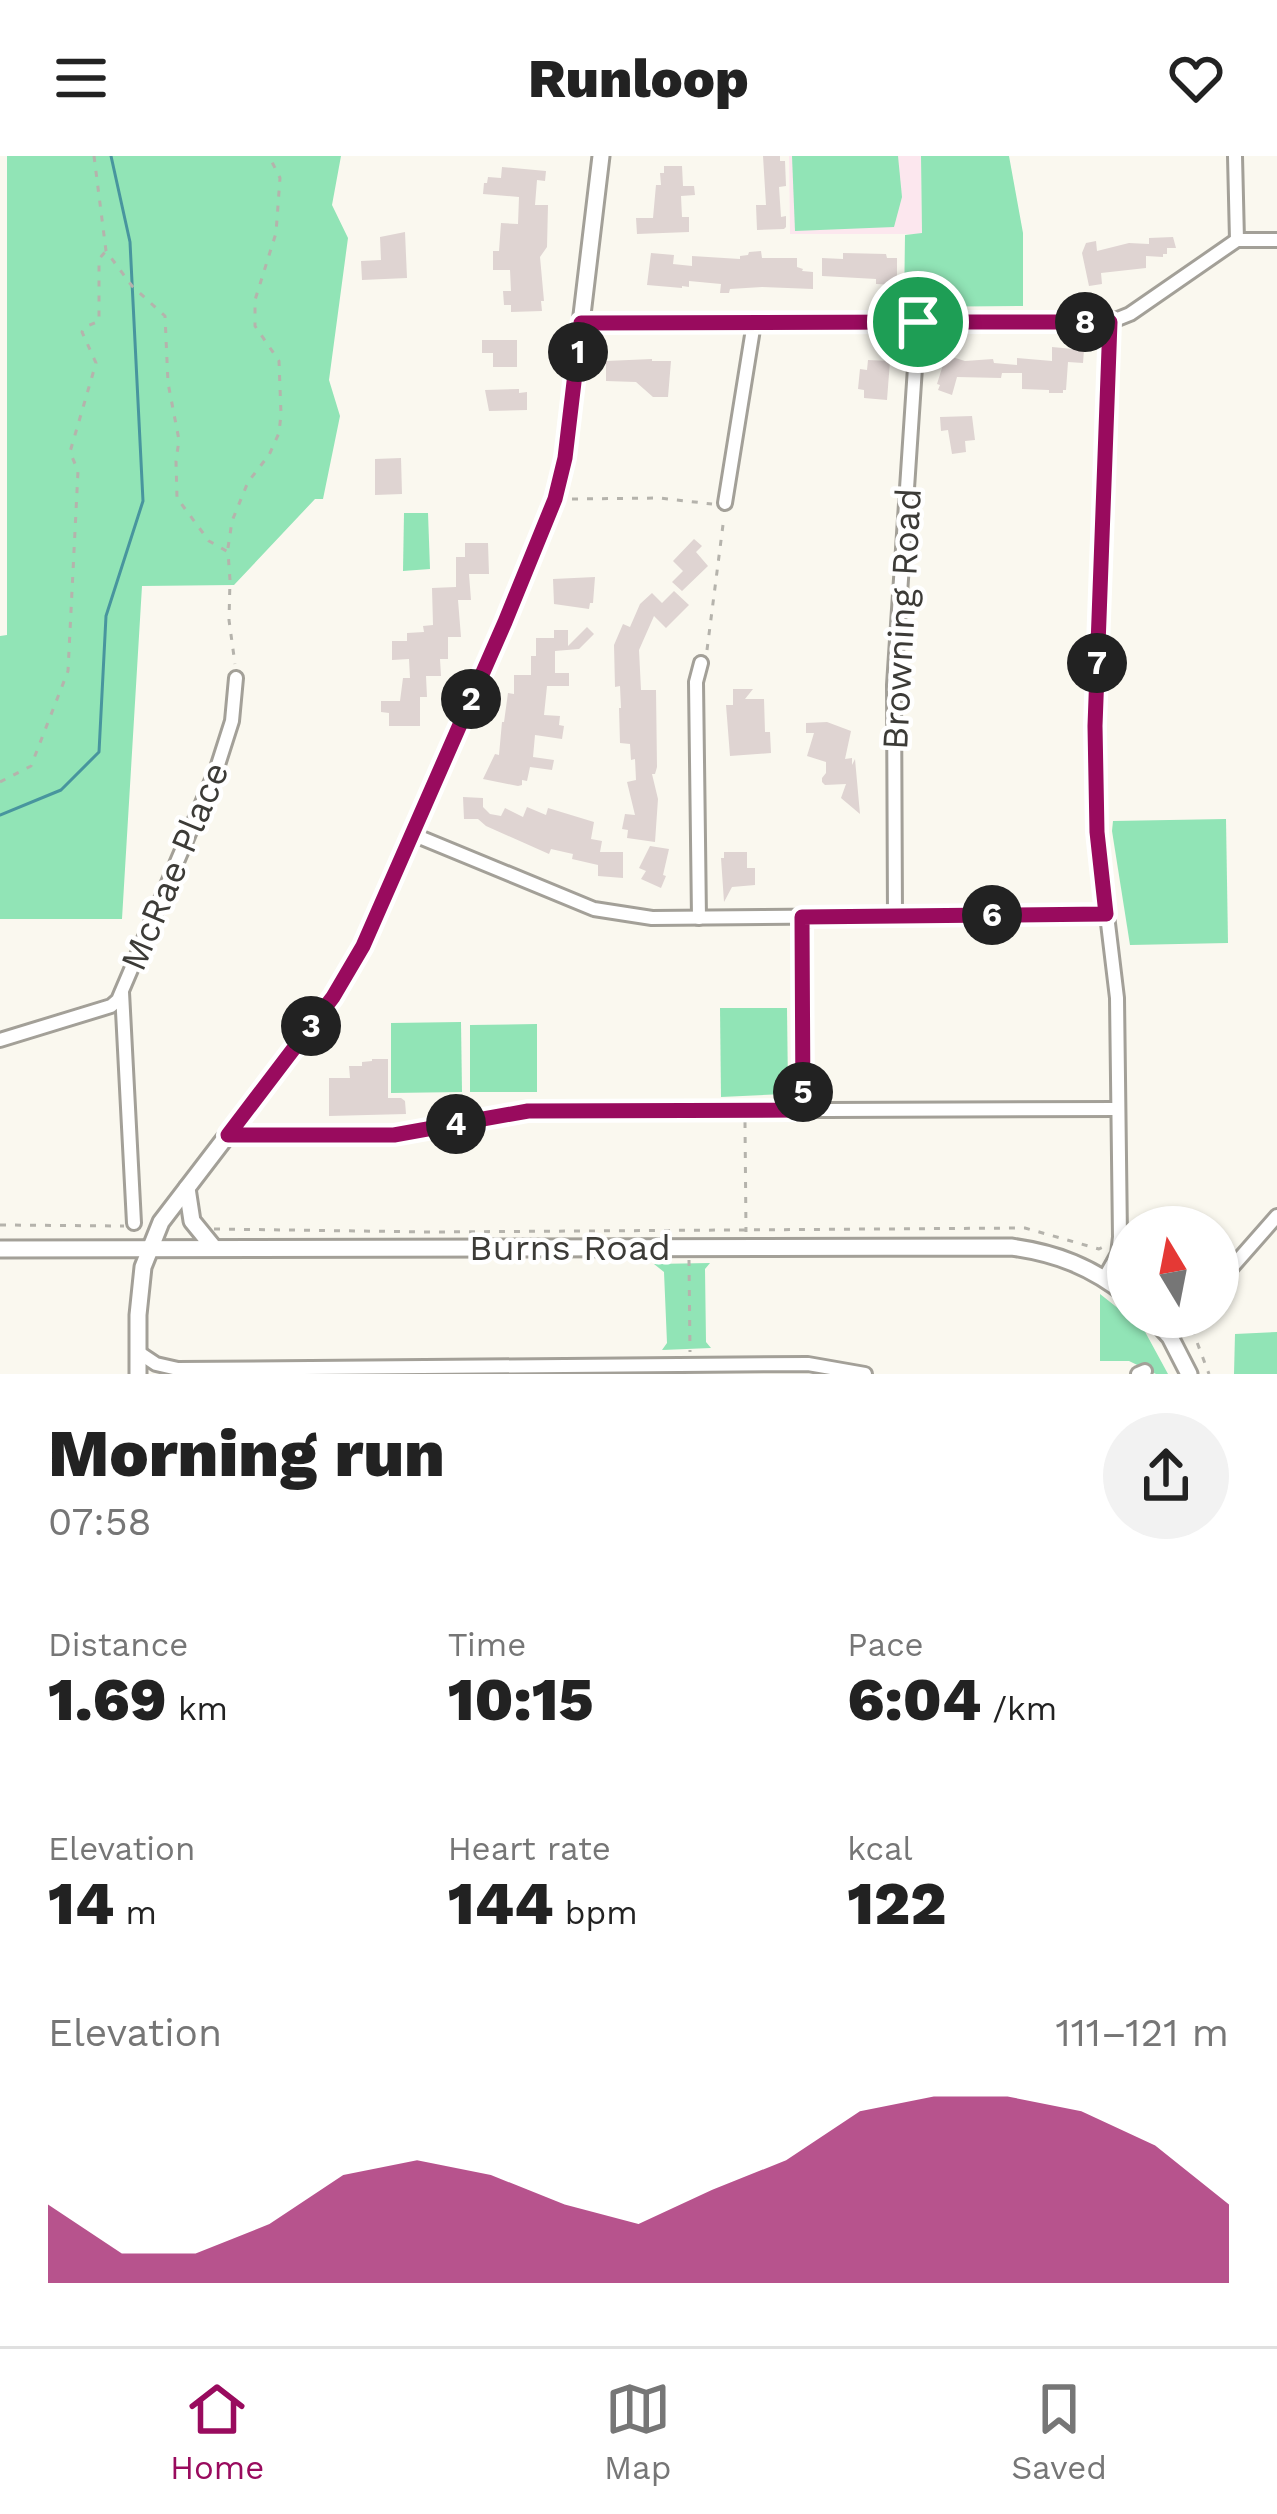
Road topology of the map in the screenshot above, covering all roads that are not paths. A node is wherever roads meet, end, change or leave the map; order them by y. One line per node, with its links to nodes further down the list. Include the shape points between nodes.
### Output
1 (601, 156): 7 (main road)
2 (1235, 156): 3 (street)
3 (1237, 240): 4 (street); 6 (street)
4 (1277, 240)
5 (918, 322): 6 (street); 8 (street); 14 (street, Browning Road, via 894,685)
6 (1110, 322): 13 (street, via 1095,726)
7 (581, 323): 8 (street); 12 (main road, via 555,499)
8 (754, 323): 9 (street)
9 (725, 503)
10 (701, 663): 16 (street)
11 (236, 678): 17 (street, McRae Place, via 217,768)
12 (412, 834): 16 (street, via 594,909); 21 (main road, via 348,972)
13 (1106, 914): 14 (street); 19 (street, via 1118,998)
14 (895, 916): 15 (street)
15 (802, 917): 16 (street); 20 (street)
16 (699, 918)
17 (122, 991): 18 (street, McRae Place, via 111,1006); 25 (street)
18 (0, 1040)
19 (1118, 1109): 20 (street); 23 (street)
20 (803, 1110): 21 (street, via 528,1111 394,1135)
21 (228, 1135): 22 (main road)
22 (187, 1188): 26 (main road); 27 (main road, via 192,1221)
23 (1118, 1206)
24 (1277, 1216): 29 (street)
25 (134, 1223)
26 (150, 1248): 27 (main road, Burns Road); 28 (main road, Burns Road); 33 (main road)
27 (214, 1248): 31 (main road, Burns Road, via 689,1246 746,1238 1010,1247)
28 (0, 1249)
29 (1239, 1259)
30 (1107, 1273): 31 (street)
31 (1105, 1277)
32 (1171, 1338): 40 (main road)
33 (138, 1352): 34 (street); 37 (main road)
34 (178, 1369): 36 (street); 38 (street)
35 (691, 1370): 36 (street); 39 (street, via 808,1364)
36 (299, 1371)
37 (138, 1374)
38 (159, 1374)
39 (865, 1374)
40 (1190, 1374)

